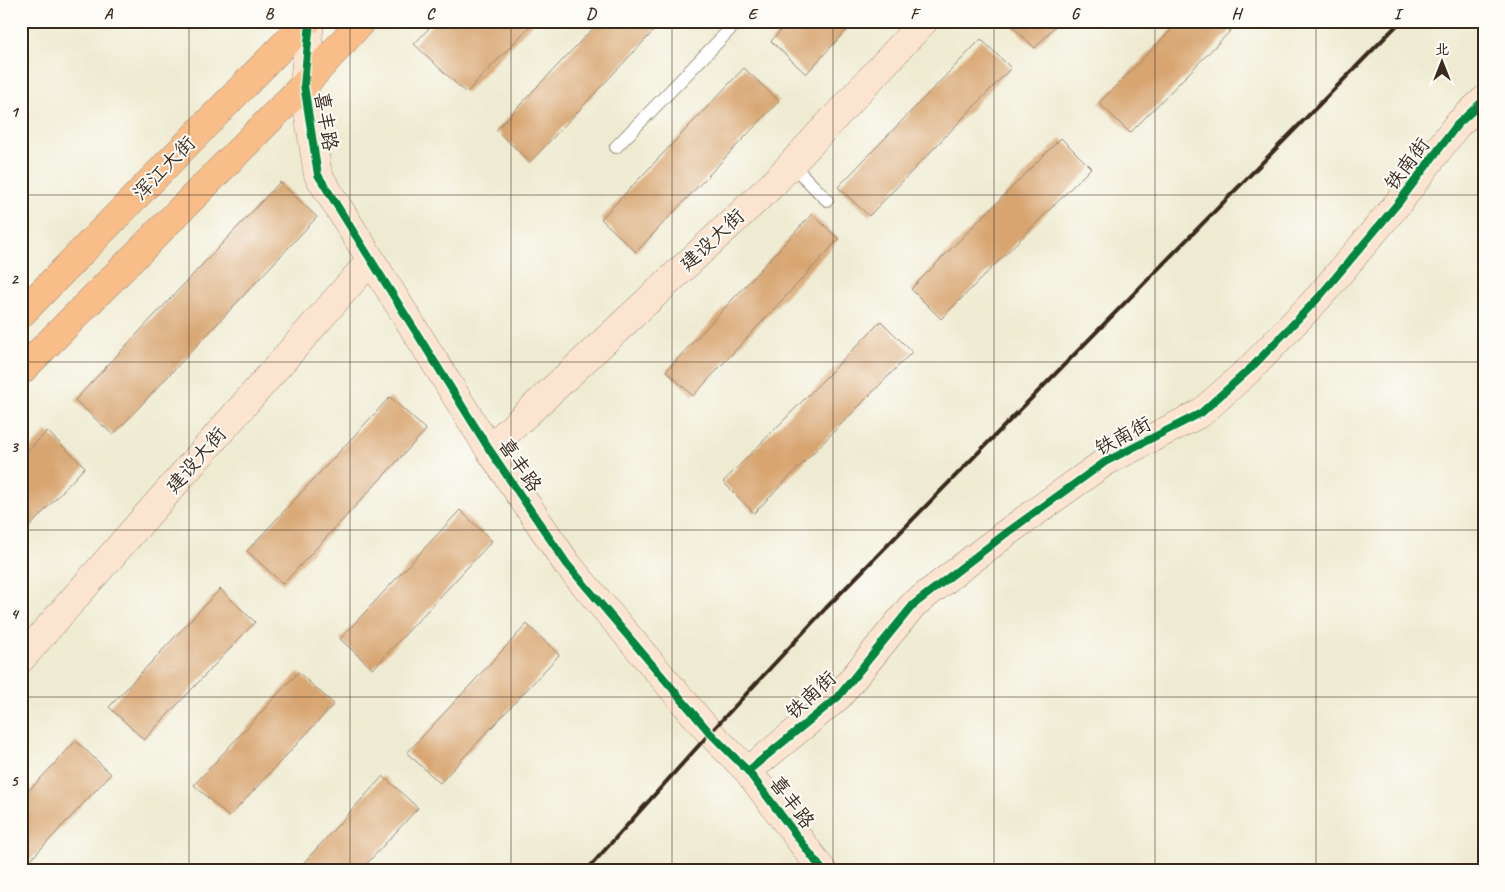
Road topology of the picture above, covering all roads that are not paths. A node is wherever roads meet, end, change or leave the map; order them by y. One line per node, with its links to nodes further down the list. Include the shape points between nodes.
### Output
1 (308, 21): 5 (street, 喜丰路); 11 (main road, 浑江大街)
2 (362, 21): 5 (main road)
3 (738, 21): 7 (lane)
4 (924, 21): 8 (street, 建设大街)
5 (304, 85): 10 (street, 喜丰路, via 318,175); 12 (main road)
6 (1484, 100): 15 (street, 铁南街, via 1457,125 1399,202 1319,297 1252,367 1201,413 1105,462 913,605 838,696)
7 (616, 147)
8 (791, 164): 9 (lane); 13 (street, 建设大街)
9 (827, 200)
10 (370, 261): 13 (street, 喜丰路); 14 (street, 建设大街)
11 (21, 314)
12 (21, 371)
13 (489, 449): 15 (street, 喜丰路, via 567,564 710,733)
14 (21, 659)
15 (748, 771): 16 (street, 喜丰路)
16 (823, 871)

